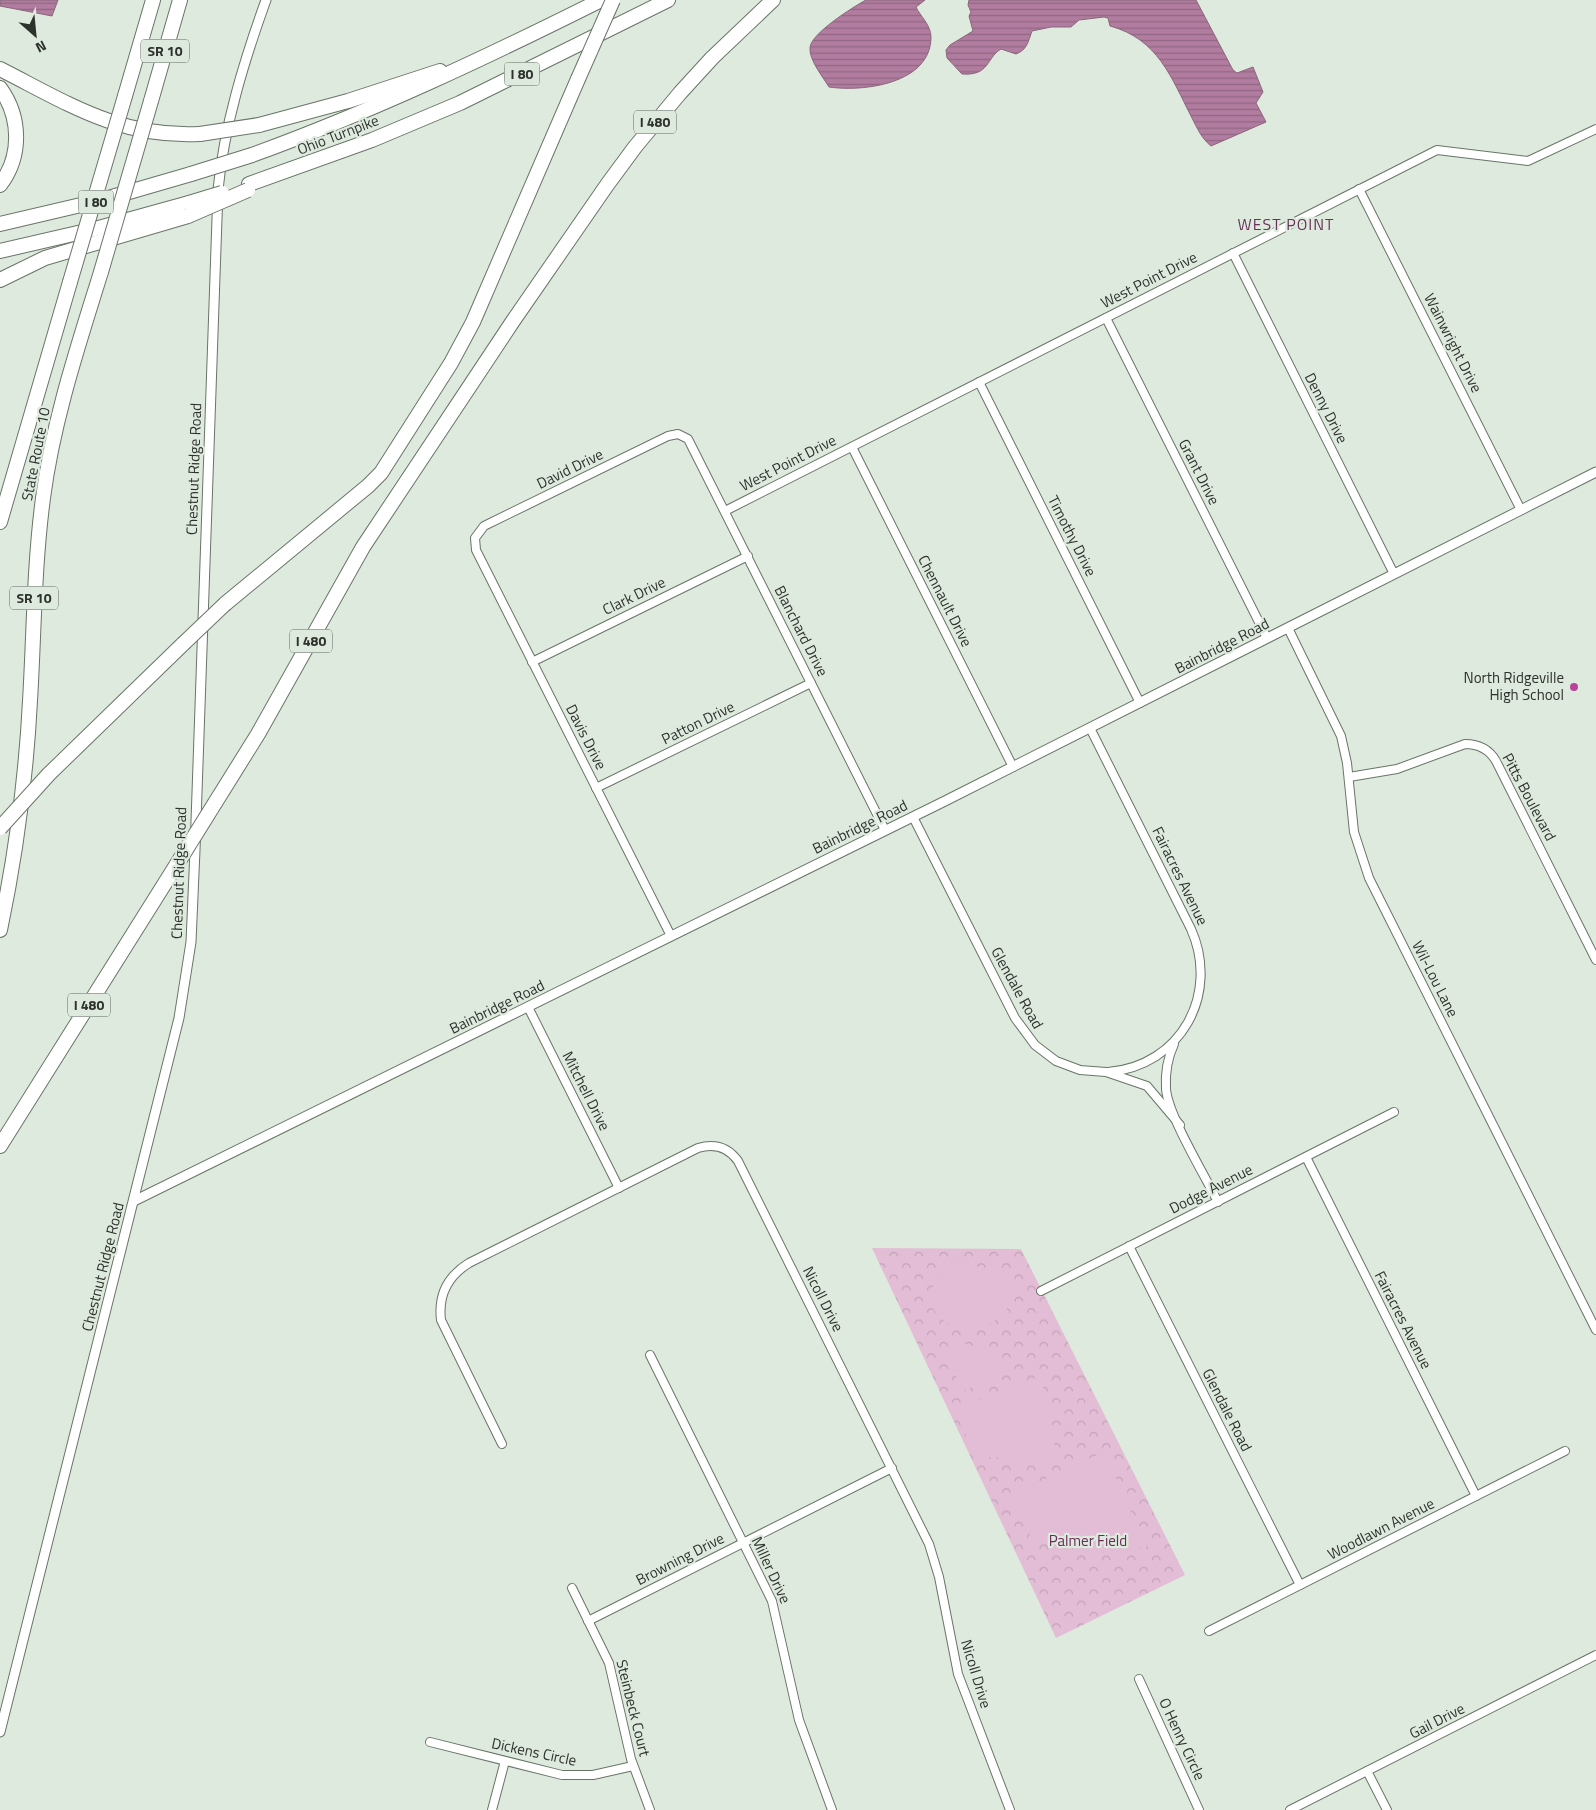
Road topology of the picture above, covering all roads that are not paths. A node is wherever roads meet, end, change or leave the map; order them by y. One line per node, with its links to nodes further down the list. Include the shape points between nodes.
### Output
1 (153, 0): 26 (highway, State Route 10 / SR 10, bridge)
2 (180, 0): 42 (highway, State Route 10 / SR 10, bridge, via 58,420 43,497 23,792)
3 (266, 0): 53 (street, Chestnut Ridge Road, via 234,105 218,190 190,952 179,1018)
4 (601, 0): 8 (highway, Ohio Turnpike / I 80)
5 (613, 0): 40 (highway, bridge, via 473,322 451,363 381,473 225,604 49,774)
6 (668, 0): 14 (highway, Ohio Turnpike / I 80, bridge, via 475,96 394,131)
7 (773, 0): 50 (highway, I 480, bridge, via 680,93 607,185 513,321 363,547 258,734)
8 (479, 61): 9 (highway, bridge, via 462,63 348,101 259,125 200,134 164,134 109,123); 15 (highway, Ohio Turnpike / I 80, bridge, via 346,120 252,155 98,201)
9 (0, 69)
10 (0, 88): 12 (highway, via 11,108 16,135 12,162)
11 (1596, 129): 13 (street, West Point Drive, via 1528,161 1438,150)
12 (0, 185)
13 (1360, 189): 17 (street, West Point Drive); 24 (street, Wainwright Drive)
14 (188, 210): 16 (highway, Ohio Turnpike / I 80); 18 (highway, via 45,258)
15 (0, 224)
16 (0, 251)
17 (1233, 254): 19 (street, West Point Drive); 29 (street, Denny Drive)
18 (0, 280)
19 (1106, 318): 20 (street, West Point Drive); 31 (street, Grant Drive)
20 (979, 382): 22 (street, West Point Drive); 34 (street, Timothy Drive)
21 (692, 444): 25 (street, Blanchard Drive); 27 (street, David Drive, via 683,435 668,436 484,526 475,538)
22 (852, 447): 25 (street, West Point Drive); 36 (street, Chennault Drive)
23 (1596, 472): 24 (street, Bainbridge Road)
24 (1521, 510): 29 (street, Bainbridge Road)
25 (725, 511): 28 (street, Blanchard Drive)
26 (0, 522)
27 (476, 550): 32 (street, Davis Drive)
28 (748, 556): 32 (street, Clark Drive); 33 (street, Blanchard Drive)
29 (1394, 574): 30 (street, Bainbridge Road)
30 (1288, 628): 31 (street, Bainbridge Road); 37 (street, Wil-Lou Lane, via 1336,723)
31 (1267, 638): 34 (street, Bainbridge Road)
32 (532, 662): 38 (street, Davis Drive)
33 (811, 683): 38 (street, Patton Drive); 41 (street, Blanchard Drive)
34 (1140, 703): 35 (street, Bainbridge Road)
35 (1090, 728): 36 (street, Bainbridge Road); 46 (street, Fairacres Avenue, via 1198,945 1202,971 1199,996 1190,1020)
36 (1013, 767): 39 (street, Bainbridge Road)
37 (1349, 777): 44 (street, Pitts Boulevard, via 1397,769 1464,744 1473,744 1488,751 1496,761); 57 (street, Wil-Lou Lane, via 1354,832 1369,878)
38 (596, 788): 43 (street, Davis Drive)
39 (913, 817): 41 (street, Bainbridge Road); 47 (street, Glendale Road, via 1024,1032 1035,1046 1064,1064)
40 (0, 828)
41 (885, 830): 43 (street, Bainbridge Road)
42 (0, 930)
43 (670, 936): 45 (street, Bainbridge Road)
44 (1596, 960)
45 (528, 1007): 52 (street, Mitchell Drive); 53 (street, Bainbridge Road)
46 (1175, 1041): 47 (street, Fairacres Avenue, via 1147,1062); 49 (street, Fairacres Avenue, via 1170,1054 1166,1090)
47 (1106, 1072): 49 (street, Glendale Road, via 1147,1086)
48 (1394, 1112): 51 (street, Dodge Avenue)
49 (1180, 1125): 54 (street, Fairacres Avenue)
50 (0, 1146)
51 (1306, 1157): 54 (street, Dodge Avenue); 62 (street, Fairacres Avenue)
52 (619, 1188): 59 (street, Nicoll Drive, via 461,1268 443,1293 440,1311 446,1332); 61 (street, Nicoll Drive, via 708,1145 721,1147 734,1155)
53 (134, 1201): 70 (street, Chestnut Ridge Road)
54 (1218, 1202): 55 (street, Dodge Avenue)
55 (1129, 1246): 56 (street, Dodge Avenue); 64 (street, Glendale Road)
56 (1041, 1291)
57 (1596, 1330)
58 (650, 1355): 63 (street, Miller Drive)
59 (502, 1444)
60 (1564, 1452): 62 (street, Woodlawn Avenue)
61 (892, 1468): 63 (street, Browning Drive); 78 (street, Nicoll Drive, via 929,1544 958,1674)
62 (1476, 1496): 64 (street, Woodlawn Avenue)
63 (744, 1542): 66 (street, Browning Drive); 77 (street, Miller Drive, via 772,1601 799,1720)
64 (1300, 1585): 67 (street, Woodlawn Avenue)
65 (572, 1588): 66 (street, Steinbeck Court)
66 (588, 1621): 73 (street, Steinbeck Court, via 614,1680)
67 (1209, 1631)
68 (1596, 1655): 74 (street, Gail Drive)
69 (1139, 1679): 79 (street, O Henry Circle)
70 (0, 1732)
71 (430, 1742): 72 (street, Dickens Circle)
72 (505, 1761): 73 (street, Dickens Circle, via 578,1776 604,1774); 75 (street)
73 (634, 1766): 76 (street, Steinbeck Court)
74 (1367, 1771): 80 (street, Gail Drive); 81 (street)
75 (492, 1810)
76 (650, 1810)
77 (832, 1810)
78 (1010, 1810)
79 (1199, 1810)
80 (1290, 1810)
81 (1387, 1810)

